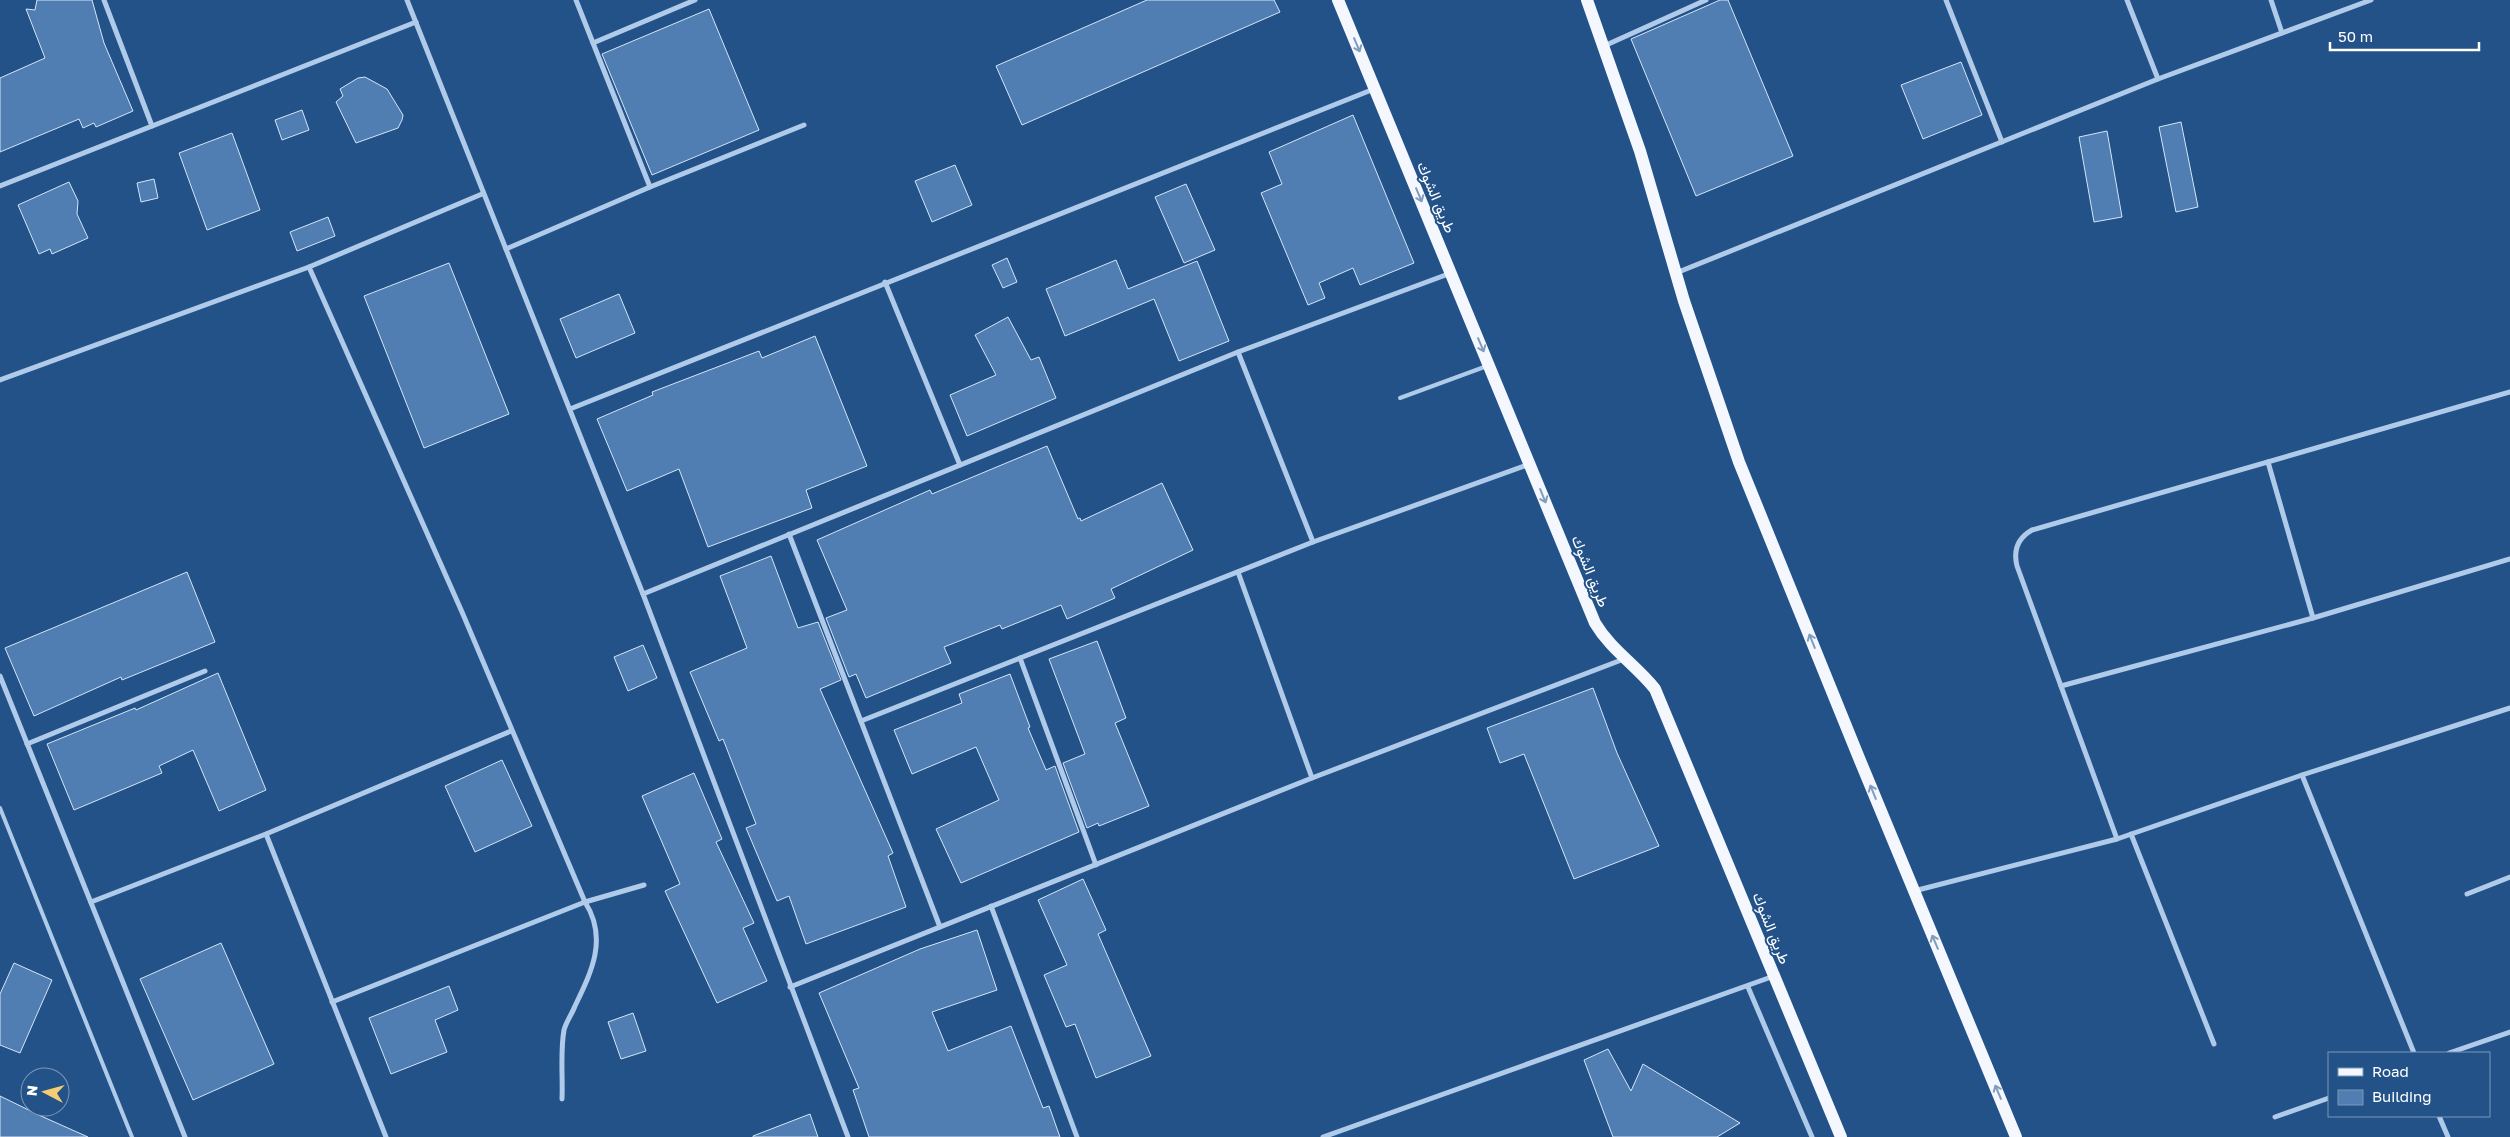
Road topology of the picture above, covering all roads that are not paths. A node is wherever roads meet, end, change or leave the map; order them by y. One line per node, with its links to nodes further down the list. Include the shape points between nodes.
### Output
1 (104, 0): 18 (street)
2 (407, 0): 12 (street)
3 (576, 0): 14 (street)
4 (695, 0): 14 (street)
5 (1338, 0): 17 (main road, طريق الشوك, one-way to 17)
6 (1587, 0): 15 (main road)
7 (1706, 0): 15 (street)
8 (1946, 0): 20 (street)
9 (2127, 0): 16 (street)
10 (2271, 0): 13 (street)
11 (2370, 0): 13 (street)
12 (416, 22): 18 (street); 23 (street)
13 (2282, 33): 16 (street)
14 (594, 43): 22 (street)
15 (1603, 46): 27 (main road, via 1640,151)
16 (2158, 79): 20 (street)
17 (1375, 88): 26 (main road, طريق الشوك, one-way to 26); 28 (street)
18 (152, 126): 21 (street)
19 (804, 126): 22 (street)
20 (2002, 142): 27 (street)
21 (0, 186)
22 (650, 187): 24 (street)
23 (482, 194): 24 (street); 25 (street)
24 (506, 249): 34 (street)
25 (309, 267): 31 (street); 51 (street)
26 (1451, 272): 29 (street); 30 (main road, طريق الشوك, one-way to 30)
27 (1676, 273): 62 (main road, one-way to 27, via 1740,462)
28 (885, 282): 34 (street); 37 (street)
29 (1238, 352): 37 (street); 39 (street)
30 (1490, 365): 33 (lane); 36 (main road, طريق الشوك)
31 (0, 380)
32 (2510, 392): 35 (street)
33 (1400, 398)
34 (570, 409): 42 (street)
35 (2268, 462): 43 (street); 48 (street, via 2032,530 2021,539 2015,552 2017,566)
36 (1530, 464): 39 (street); 45 (main road, طريق الشوك, one-way to 45, via 1595,623)
37 (960, 465): 38 (street)
38 (789, 534): 42 (street); 50 (street)
39 (1313, 542): 41 (street)
40 (2510, 559): 43 (street)
41 (1238, 572): 44 (street); 54 (street)
42 (643, 594): 69 (street)
43 (2313, 618): 48 (street)
44 (1020, 658): 50 (street); 59 (street)
45 (1624, 659): 54 (street); 68 (main road, طريق الشوك, via 1640,670 1655,689)
46 (206, 670): 52 (street)
47 (0, 676): 52 (street)
48 (2060, 686): 58 (street)
49 (2510, 708): 53 (street)
50 (861, 721): 67 (street)
51 (512, 731): 56 (street); 65 (street)
52 (27, 744): 64 (street)
53 (2302, 775): 57 (street); 74 (street)
54 (1312, 778): 59 (street)
55 (0, 808): 80 (lane)
56 (266, 834): 64 (street); 71 (street)
57 (2131, 834): 58 (street); 73 (street)
58 (2117, 839): 62 (street)
59 (1096, 865): 66 (street)
60 (2510, 877): 63 (street)
61 (644, 884): 65 (street)
62 (1913, 891): 88 (main road, one-way to 62)
63 (2467, 894)
64 (91, 902): 81 (street)
65 (585, 902): 71 (street); 77 (street, via 594,916 597,935 595,956 587,982 564,1030)
66 (991, 906): 67 (street); 84 (street)
67 (940, 927): 69 (street)
68 (1774, 976): 70 (street); 87 (main road, طريق الشوك)
69 (790, 987): 83 (street)
70 (1748, 987): 85 (street); 86 (street)
71 (332, 1002): 82 (street)
72 (2510, 1032): 75 (street)
73 (2214, 1044)
74 (2414, 1052)
75 (2452, 1052)
76 (2328, 1098): 79 (street)
77 (562, 1099)
78 (2439, 1117): 89 (street)
79 (2275, 1118)
80 (132, 1137)
81 (185, 1137)
82 (386, 1137)
83 (848, 1137)
84 (1077, 1137)
85 (1323, 1137)
86 (1812, 1137)
87 (1841, 1137)
88 (2016, 1137)
89 (2448, 1137)

